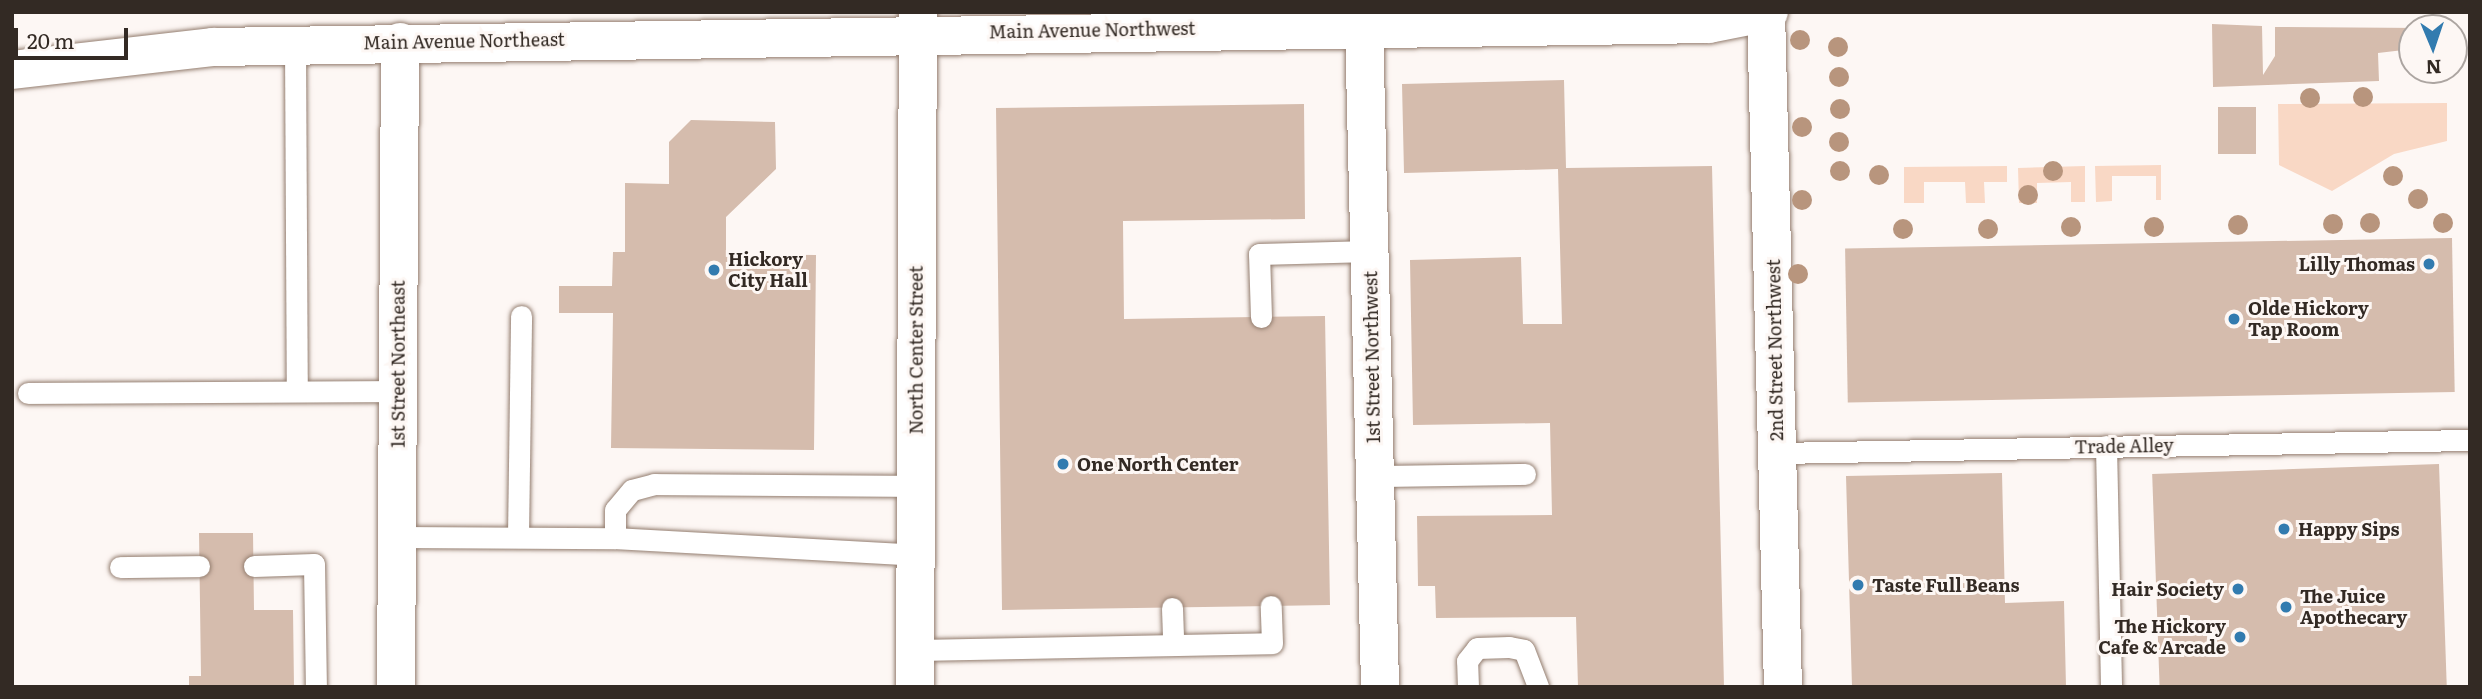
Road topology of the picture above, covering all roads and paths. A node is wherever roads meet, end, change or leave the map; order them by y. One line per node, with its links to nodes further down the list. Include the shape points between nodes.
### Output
1 (1767, 12): 3 (street, Main Avenue Northwest, via 1709,24); 15 (street, 2nd Street Northwest)
2 (918, 23): 3 (street, Main Avenue Northwest); 4 (street, Main Avenue Northeast); 18 (street, North Center Street)
3 (1364, 26): 7 (street, 1st Street Northwest)
4 (400, 42): 5 (street, Main Avenue Northeast); 11 (street, 1st Street Northeast)
5 (295, 45): 6 (street, Main Avenue Northeast, via 213,47); 10 (lane)
6 (12, 70)
7 (1370, 251): 9 (lane, via 1259,254); 17 (street, 1st Street Northwest)
8 (521, 316): 20 (lane)
9 (1261, 317)
10 (297, 391): 11 (lane); 12 (lane)
11 (398, 391): 19 (street, 1st Street Northeast)
12 (28, 393)
13 (2470, 440): 14 (lane, Trade Alley)
14 (2106, 446): 15 (lane, Trade Alley); 36 (lane)
15 (1778, 453): 35 (street, 2nd Street Northwest)
16 (1525, 474): 17 (lane)
17 (1375, 476): 32 (street, 1st Street Northwest)
18 (915, 486): 21 (lane, via 654,484 632,489 615,510); 22 (street, North Center Street)
19 (398, 537): 20 (lane); 31 (street, 1st Street Northeast)
20 (518, 537): 21 (lane)
21 (615, 538): 22 (lane)
22 (915, 555): 29 (street, North Center Street)
23 (199, 566): 25 (lane)
24 (254, 566): 30 (lane, via 314,564)
25 (120, 567)
26 (1271, 606): 28 (lane, via 1272,643)
27 (1172, 608): 28 (lane)
28 (1174, 645): 29 (lane)
29 (915, 668)
30 (316, 687)
31 (396, 687)
32 (1380, 687)
33 (1468, 687): 34 (lane, via 1467,661 1477,648 1524,650)
34 (1538, 687)
35 (1783, 687)
36 (2111, 687)

